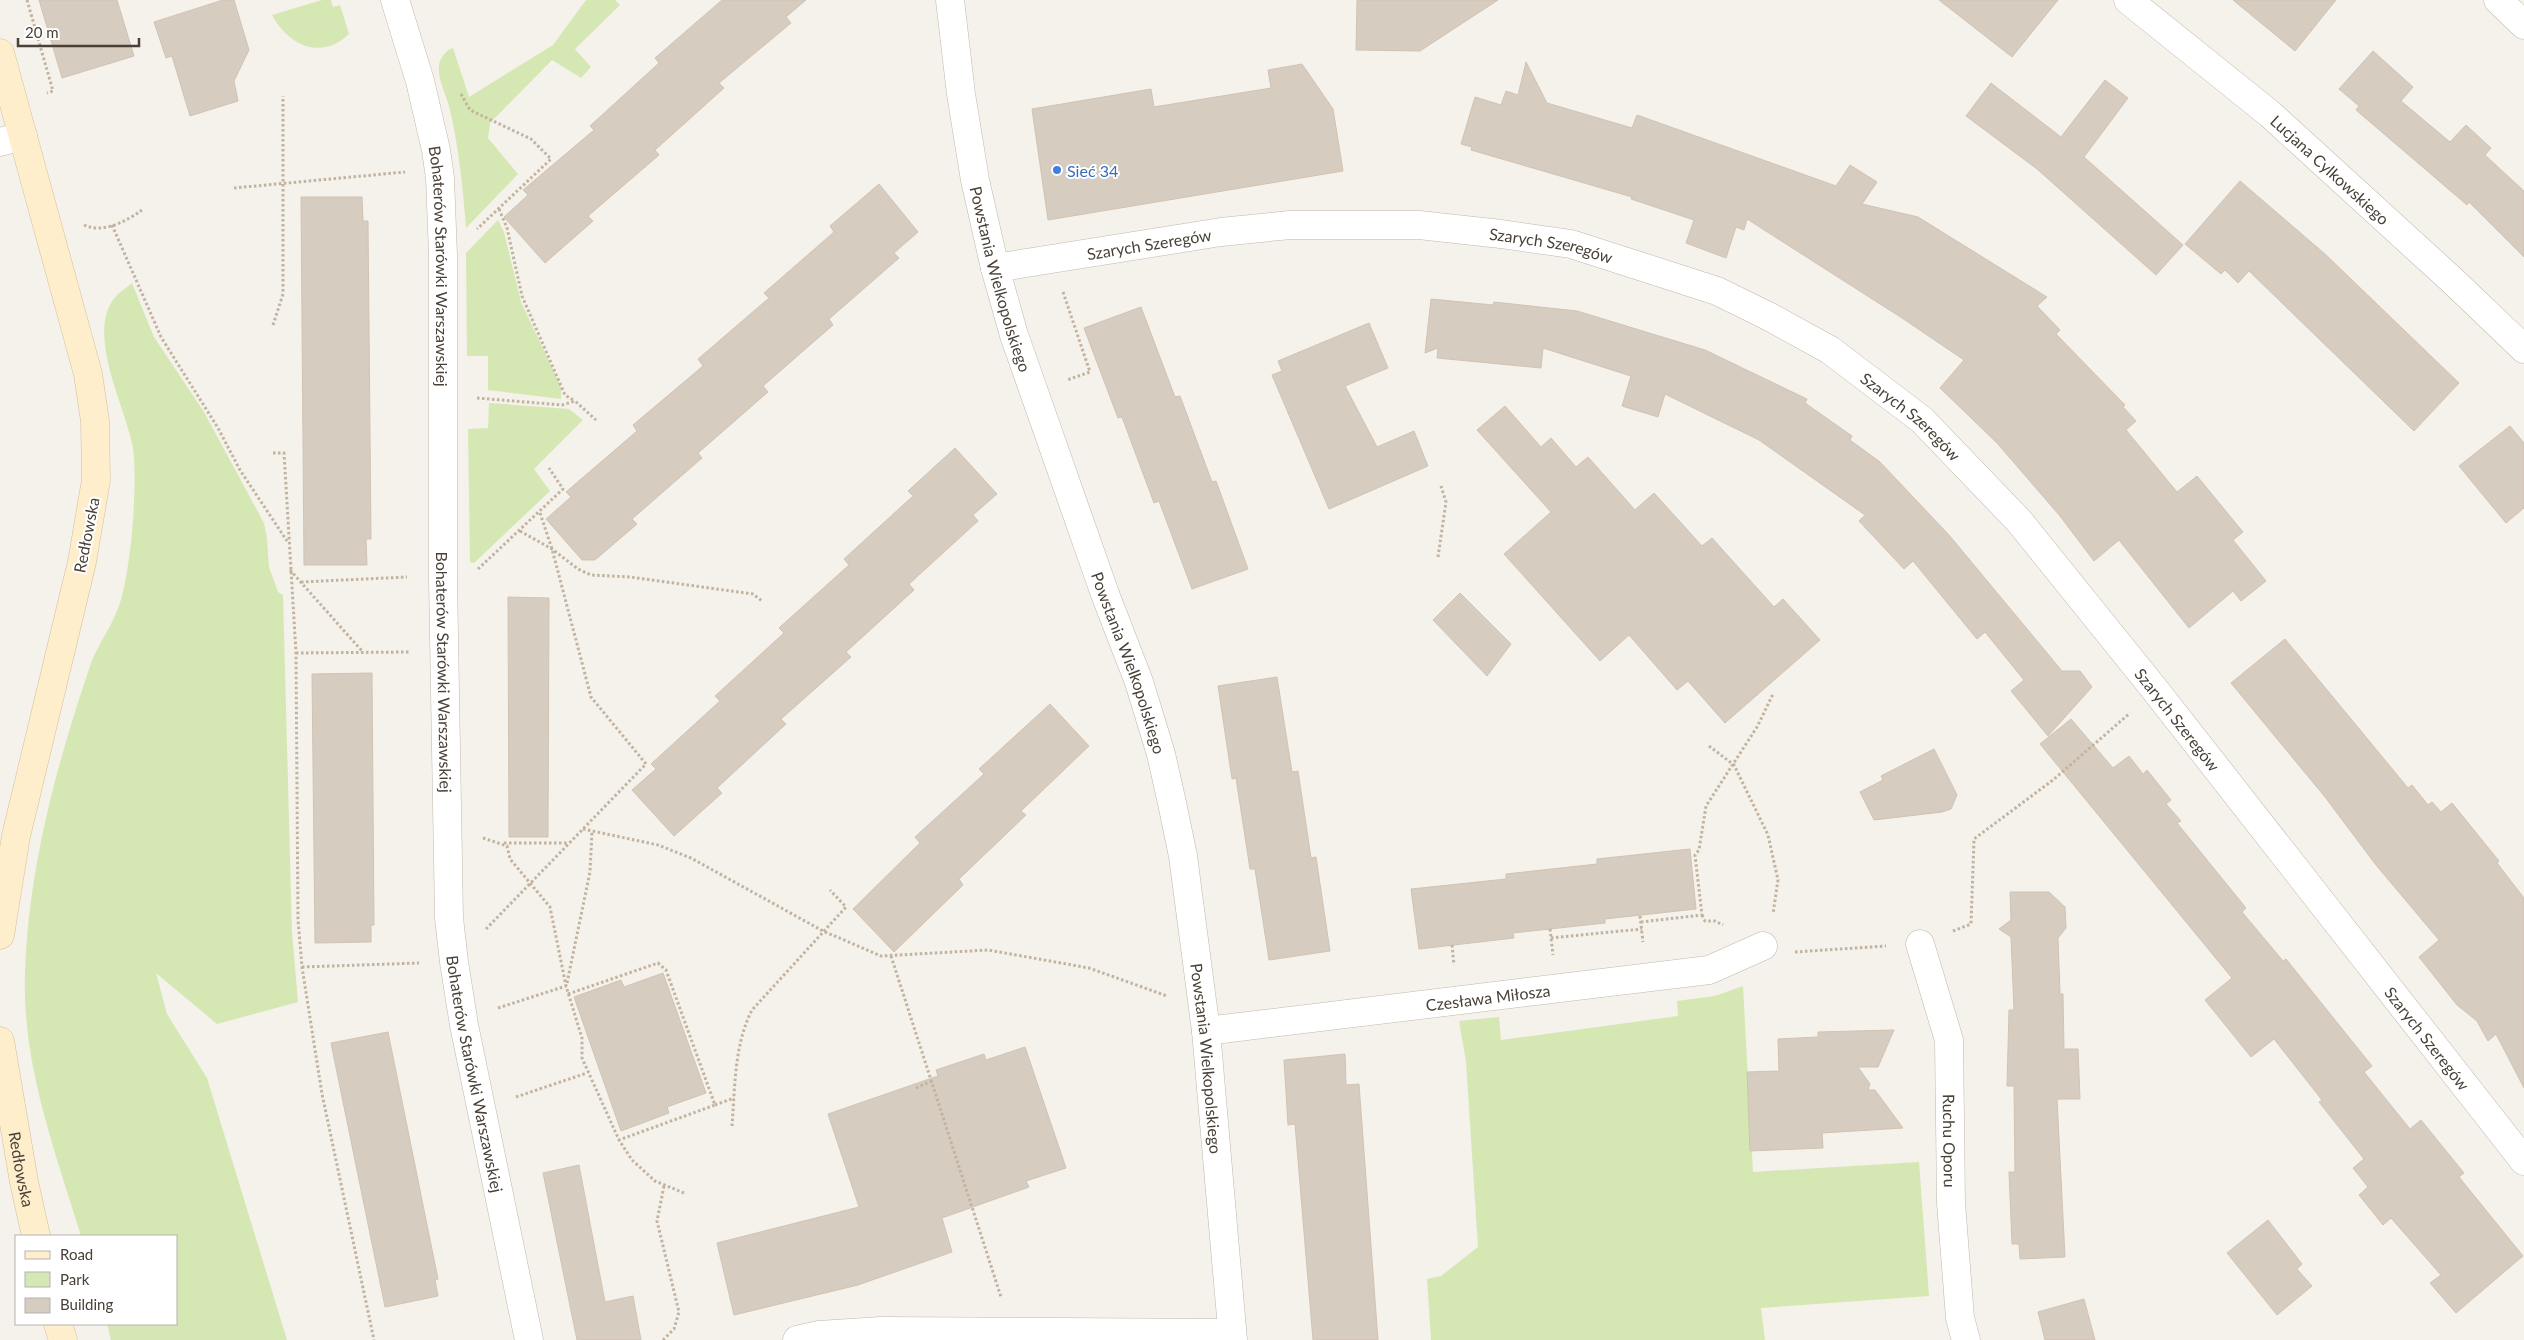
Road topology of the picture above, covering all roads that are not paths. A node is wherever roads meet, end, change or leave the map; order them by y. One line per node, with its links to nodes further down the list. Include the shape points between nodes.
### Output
1 (395, 0): 20 (street, Bohaterów Starówki Warszawskiej, via 420,81 440,178 449,918 464,1019)
2 (950, 0): 8 (street, Powstania Wielkopolskiego, via 960,94)
3 (2128, 0): 9 (street, Lucjana Cylkowskiego, via 2270,114)
4 (2498, 0): 5 (street)
5 (2524, 25)
6 (0, 53): 7 (street, Redłowska)
7 (11, 139): 10 (street, Redłowska, via 88,374 95,422 96,480 82,562 16,836)
8 (995, 268): 13 (street, Powstania Wielkopolskiego, via 1014,335 1139,682 1161,754 1183,856); 15 (street, Szarych Szeregów, via 1213,233 1280,226 1419,225 1571,244 1717,291 1830,350 1922,420 2019,521 2156,690)
9 (2524, 349)
10 (0, 935)
11 (1920, 944): 22 (street, Ruchu Oporu, via 1949,1040 1951,1203 1960,1318)
12 (1763, 946): 13 (street, Czesława Miłosza, via 1709,970)
13 (1206, 1031): 18 (street, Powstania Wielkopolskiego)
14 (0, 1041): 16 (street, Redłowska)
15 (2524, 1161)
16 (36, 1235)
17 (58, 1325): 19 (street)
18 (1232, 1336): 21 (street, via 881,1331 819,1335)
19 (63, 1340)
20 (529, 1340)
21 (796, 1340)
22 (1966, 1340)

